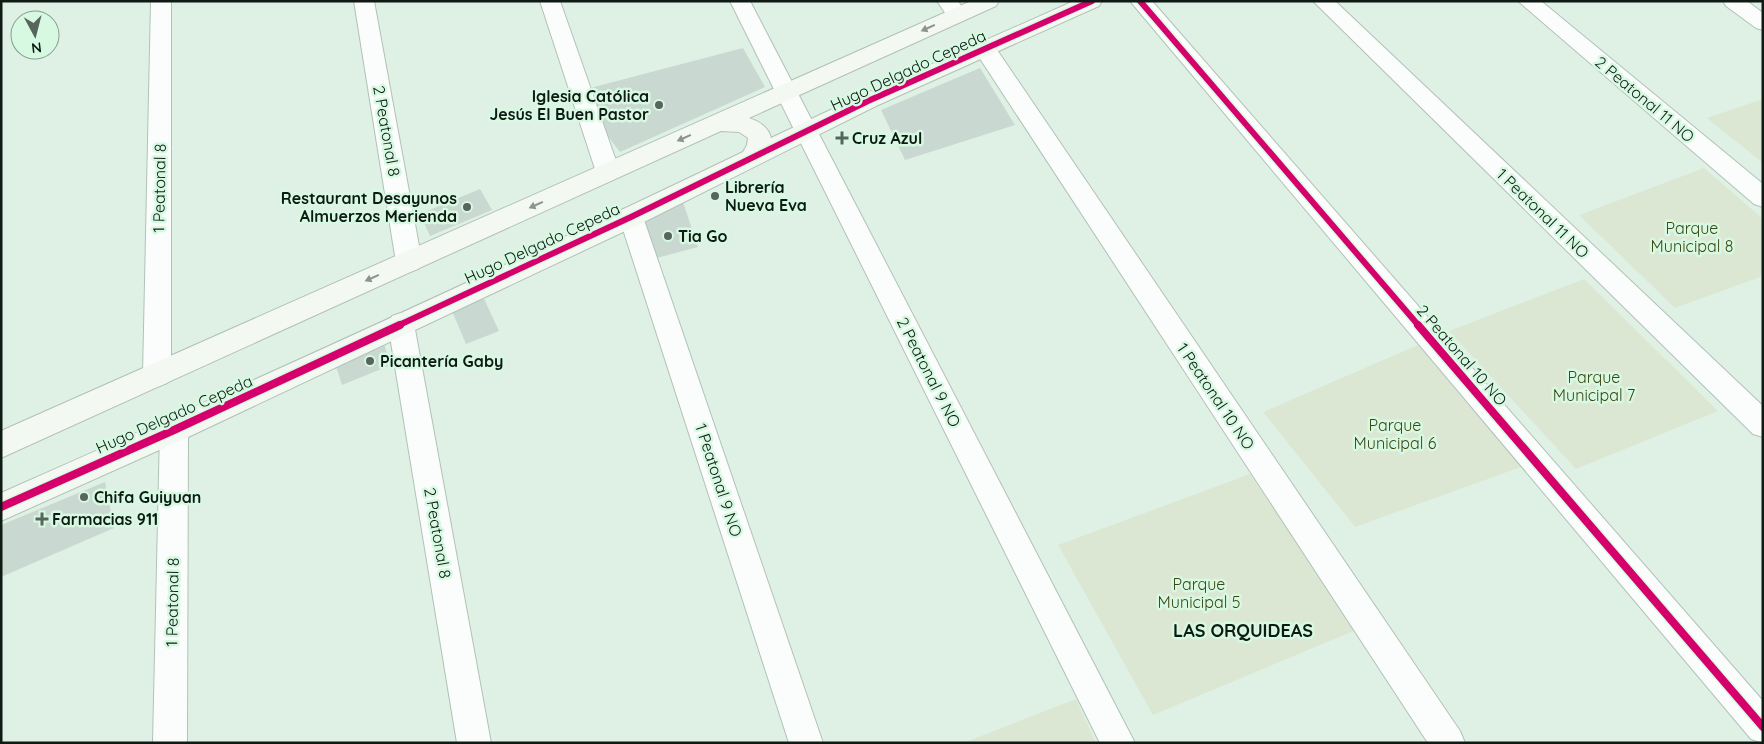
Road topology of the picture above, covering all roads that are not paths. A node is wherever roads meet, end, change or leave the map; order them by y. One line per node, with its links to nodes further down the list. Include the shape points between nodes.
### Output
1 (161, 1): 25 (street, 1 Peatonal 8)
2 (364, 1): 23 (street, 2 Peatonal 8)
3 (550, 1): 20 (street)
4 (740, 1): 15 (street, 2 Peatonal 9 NO)
5 (989, 1): 11 (street, Hugo Delgado Cepeda)
6 (1092, 1): 13 (street, Hugo Delgado Cepeda)
7 (1140, 1): 30 (street, 2 Peatonal 10 NO)
8 (1323, 1): 26 (street, 1 Peatonal 11 NO)
9 (1528, 1): 21 (street, 2 Peatonal 11 NO)
10 (1733, 1): 12 (street)
11 (952, 8): 14 (street, Hugo Delgado Cepeda, one-way to 14)
12 (1763, 23)
13 (985, 50): 16 (street, Hugo Delgado Cepeda); 35 (street, 1 Peatonal 10 NO)
14 (839, 68): 15 (street, Hugo Delgado Cepeda); 16 (street, via 832,78 842,96)
15 (785, 92): 17 (street, Hugo Delgado Cepeda); 18 (street, 2 Peatonal 9 NO)
16 (868, 101): 18 (street, Hugo Delgado Cepeda)
17 (718, 123): 19 (street, via 752,127 760,136 759,146); 20 (street, Hugo Delgado Cepeda, one-way to 20)
18 (806, 132): 19 (street, Hugo Delgado Cepeda); 34 (street, 2 Peatonal 9 NO)
19 (751, 159): 22 (street, Hugo Delgado Cepeda)
20 (608, 172): 23 (street, Hugo Delgado Cepeda, one-way to 23)
21 (1763, 198)
22 (631, 217): 24 (street, Hugo Delgado Cepeda); 33 (street, 1 Peatonal 9 NO)
23 (409, 262): 25 (street, Hugo Delgado Cepeda, one-way to 25)
24 (401, 324): 27 (street, Hugo Delgado Cepeda); 32 (street, 2 Peatonal 8)
25 (157, 375): 28 (street, Hugo Delgado Cepeda)
26 (1763, 425)
27 (174, 430): 29 (street, Hugo Delgado Cepeda); 31 (street, 1 Peatonal 8)
28 (1, 445)
29 (1, 506)
30 (1763, 727)
31 (170, 743)
32 (474, 743)
33 (806, 743)
34 (1118, 743)
35 (1448, 743)

